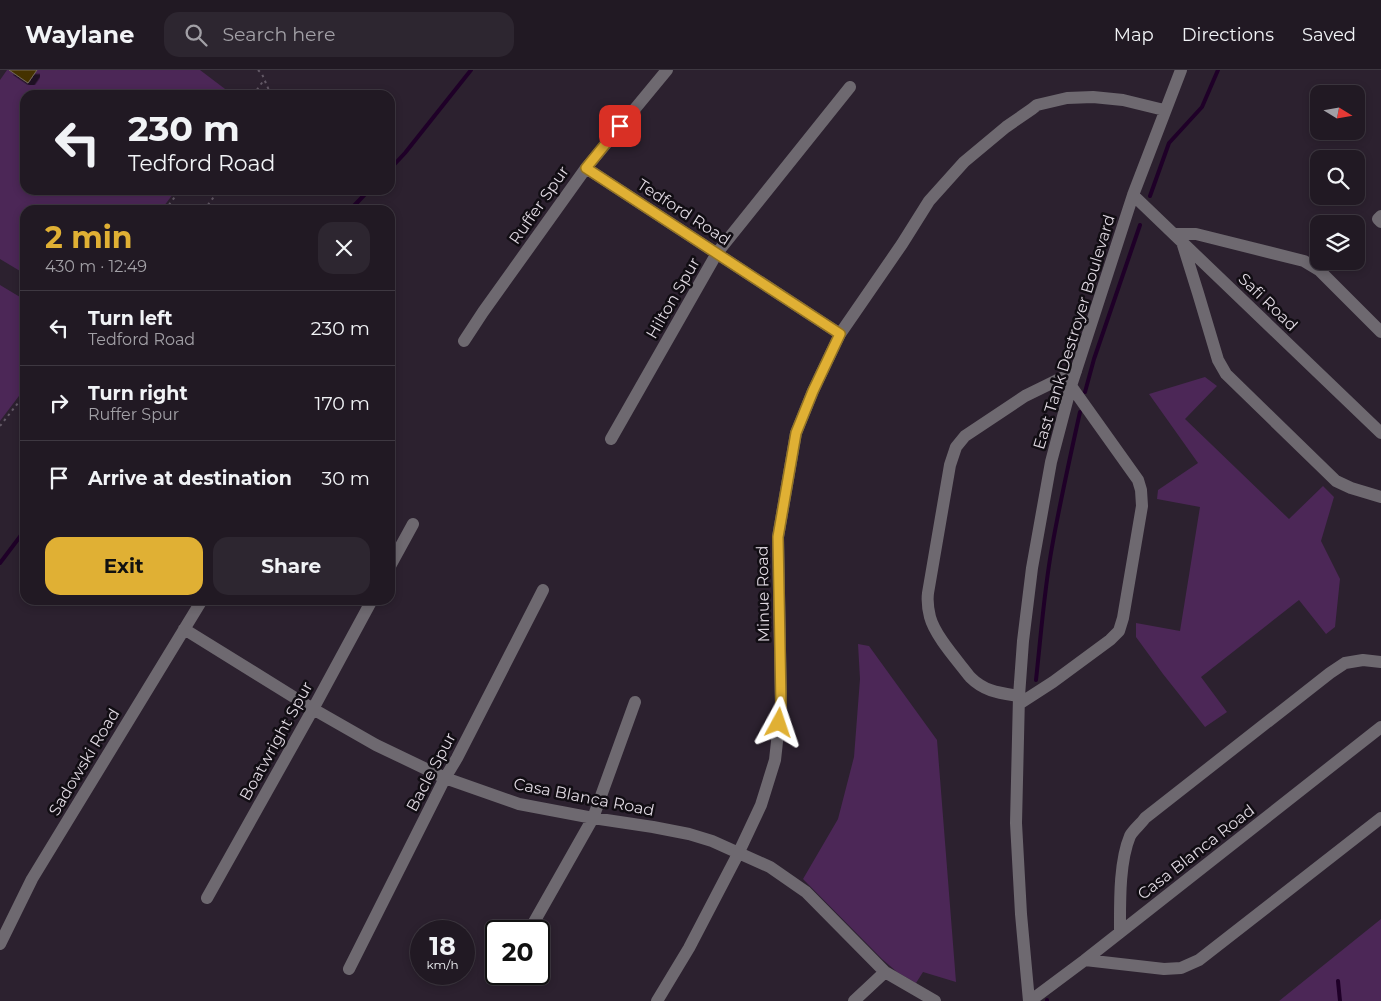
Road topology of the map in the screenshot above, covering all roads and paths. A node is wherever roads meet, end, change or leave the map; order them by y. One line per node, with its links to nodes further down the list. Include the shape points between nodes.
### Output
1 (258, 70): 4 (path)
2 (667, 70): 9 (street, Ruffer Spur)
3 (1181, 70): 8 (street, East Tank Destroyer Boulevard)
4 (264, 80): 6 (path); 7 (path)
5 (850, 87): 14 (street, Hilton Spur)
6 (257, 90)
7 (268, 90)
8 (1164, 110): 10 (street, East Tank Destroyer Boulevard); 16 (street, Minue Road, via 1123,100 1092,97 1067,98 1037,105 964,162 929,201)
9 (586, 168): 14 (street, Tedford Road); 17 (street, Ruffer Spur)
10 (1133, 195): 13 (street, Safi Road); 18 (street, East Tank Destroyer Boulevard)
11 (1381, 216): 12 (street, via 1378,219)
12 (1381, 222)
13 (1178, 238): 15 (street, via 1196,234 1304,261 1320,270); 22 (street, Safi Road); 24 (street, via 1218,360 1226,374 1336,481)
14 (717, 253): 16 (street, Tedford Road); 23 (street, Hilton Spur)
15 (1381, 332)
16 (840, 334): 39 (street, Minue Road, via 796,433 778,537 781,705 775,760 761,805)
17 (464, 341)
18 (1076, 371): 19 (street, East Tank Destroyer Boulevard); 32 (street, via 1025,396 965,436 956,447 950,465 928,593 930,618 976,683)
19 (1070, 386): 32 (street, East Tank Destroyer Boulevard, via 1051,462 1032,568); 32 (street, via 1138,480 1142,506 1119,631 1053,682)
20 (20, 400): 21 (path)
21 (0, 426)
22 (1381, 433)
23 (611, 439)
24 (1381, 497)
25 (413, 524): 26 (street)
26 (395, 557)
27 (542, 590): 36 (street, Bacle Spur)
28 (199, 605): 30 (street, Sadowski Road)
29 (369, 605): 34 (street, Boatwright Spur)
30 (184, 629): 34 (street, Casa Blanca Road); 43 (street, Sadowski Road, via 32,879)
31 (1381, 662): 42 (street, via 1345,663 1145,818 1131,834 1123,861)
32 (1019, 700): 50 (street, East Tank Destroyer Boulevard, via 1016,823)
33 (635, 702): 37 (street)
34 (313, 709): 36 (street, Casa Blanca Road, via 376,745); 40 (street, Boatwright Spur)
35 (1381, 727): 42 (street, Casa Blanca Road)
36 (445, 778): 37 (street, Casa Blanca Road, via 519,804); 45 (street, Bacle Spur)
37 (593, 818): 39 (street, Casa Blanca Road, via 689,834); 41 (street)
38 (1381, 818): 44 (street, via 1200,960 1181,968 1164,969)
39 (738, 854): 46 (street, Casa Blanca Road, via 770,867 806,892); 47 (street, Minue Road, via 689,948)
40 (207, 898)
41 (535, 920)
42 (1120, 932): 44 (street, Casa Blanca Road)
43 (0, 944)
44 (1085, 960): 50 (street, Casa Blanca Road)
45 (349, 969)
46 (885, 972): 48 (street); 49 (street, Casa Blanca Road)
47 (656, 1001)
48 (854, 1001)
49 (935, 1001)
50 (1030, 1001)

